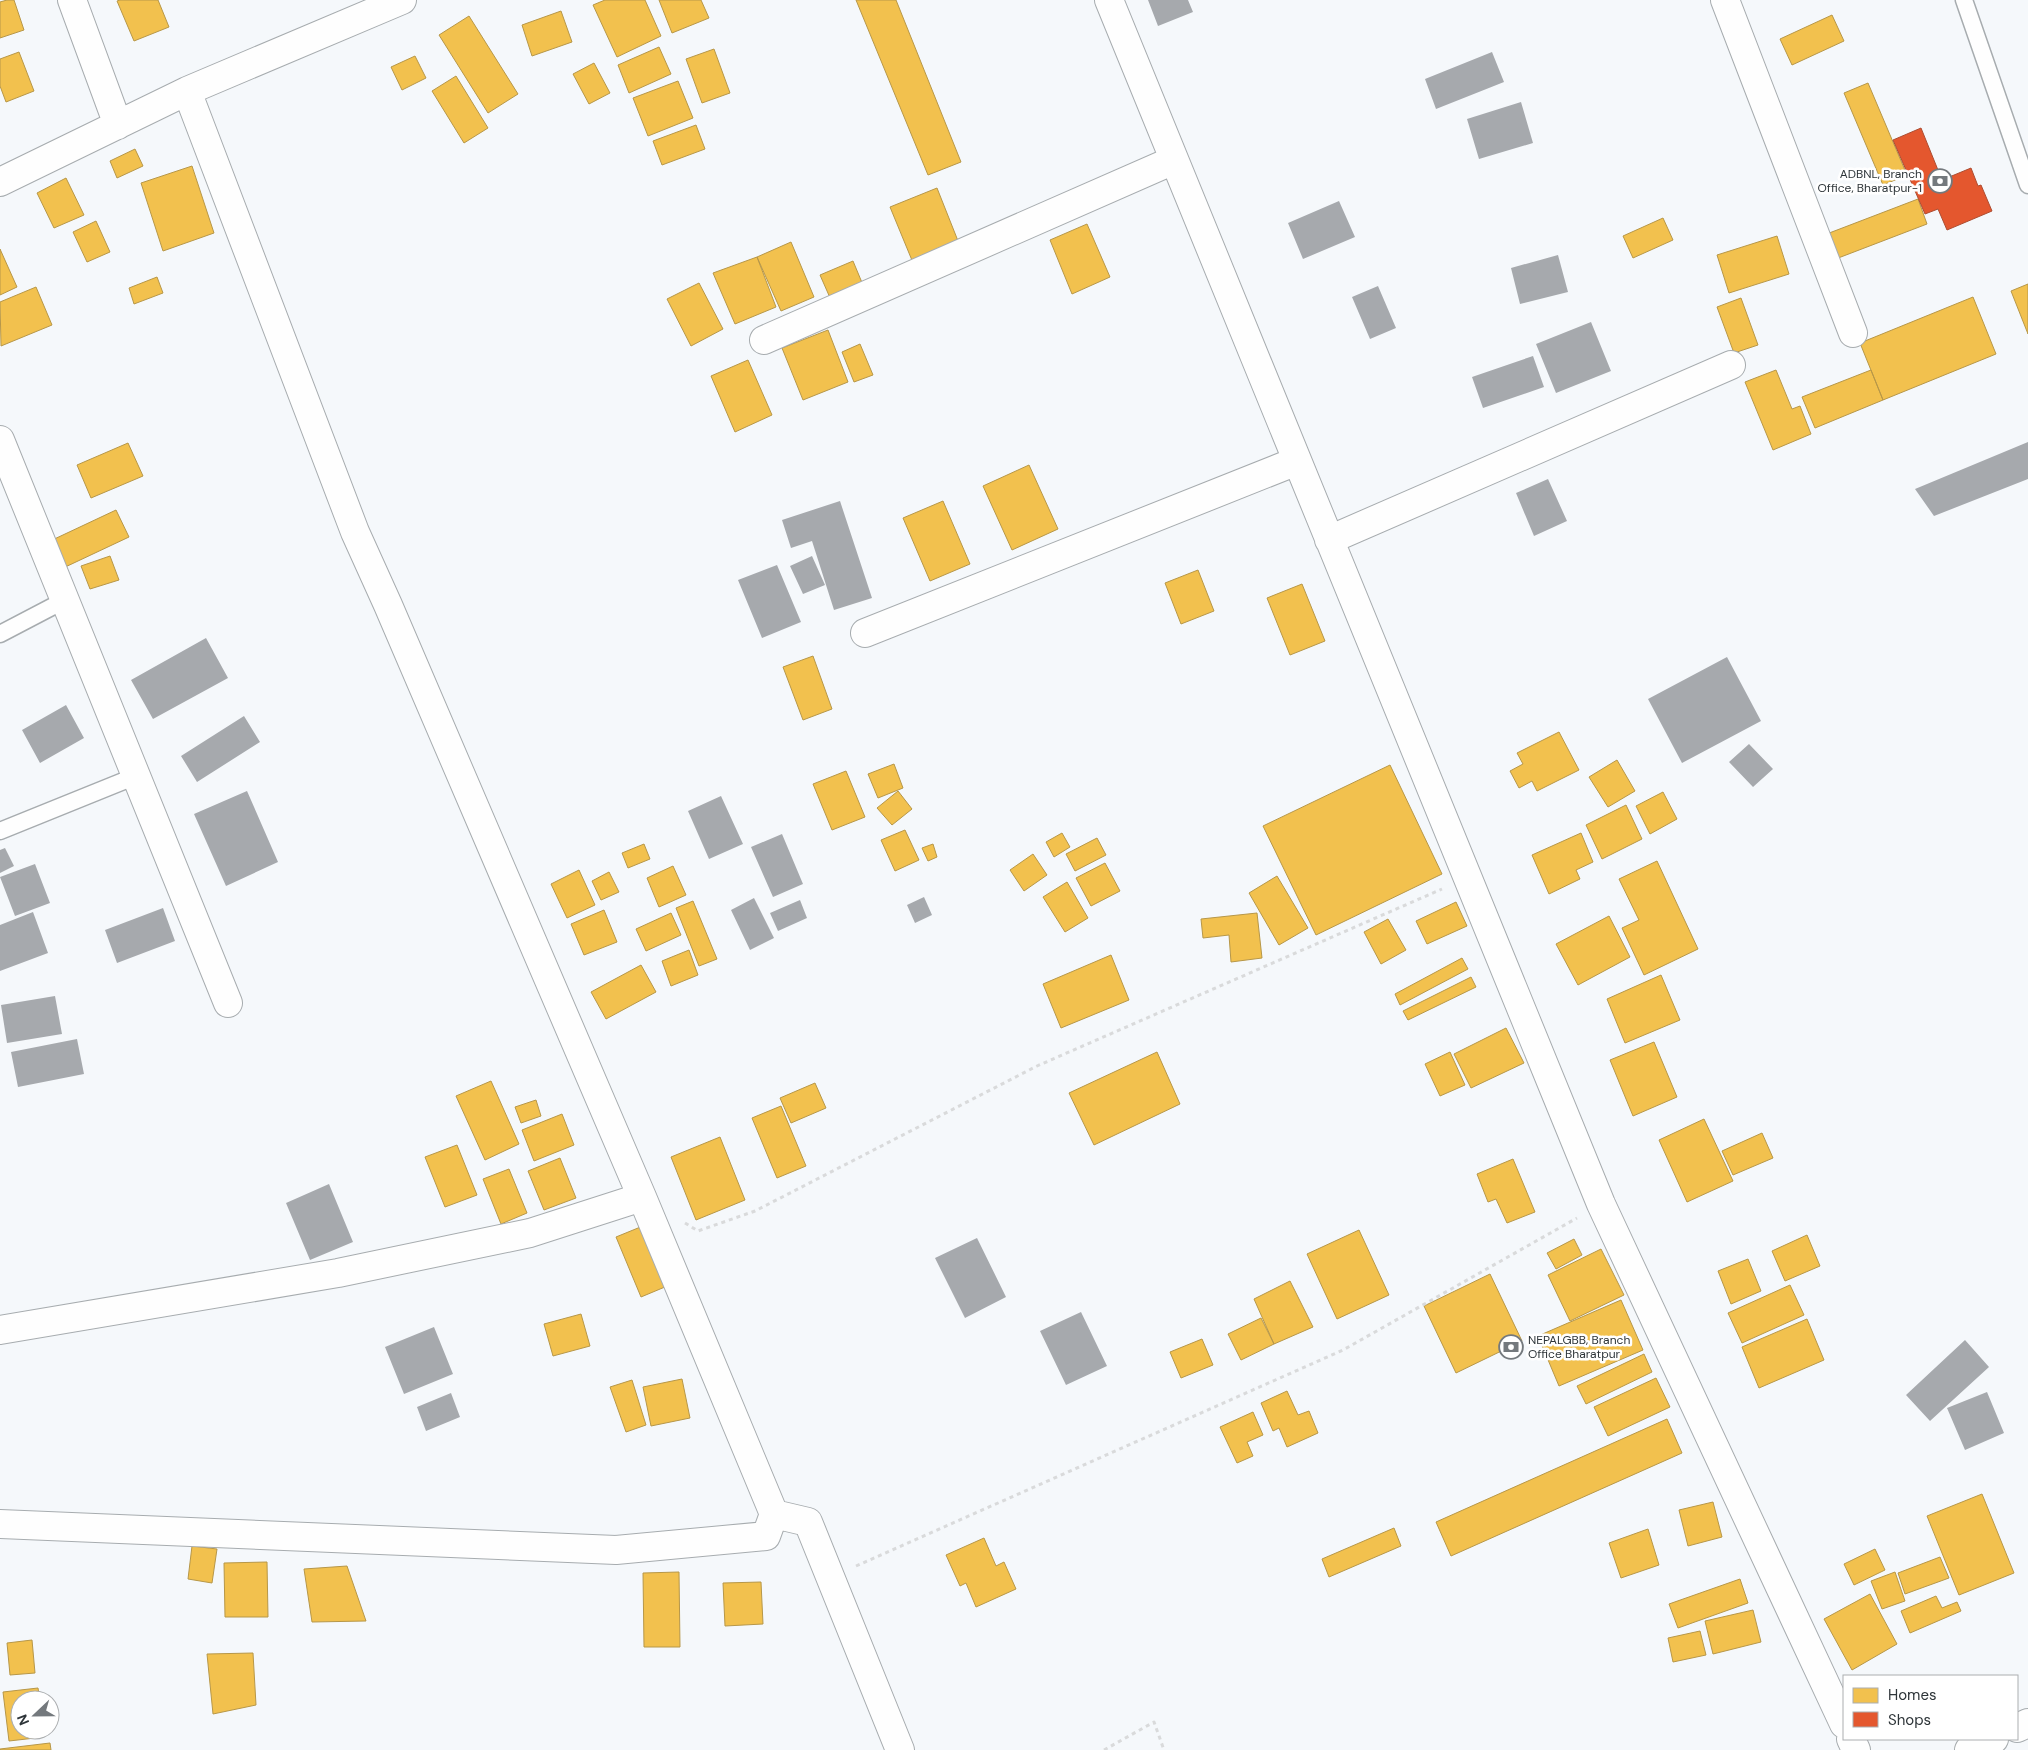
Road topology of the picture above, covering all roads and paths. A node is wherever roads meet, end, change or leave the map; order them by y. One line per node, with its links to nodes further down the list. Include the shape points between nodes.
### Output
1 (72, 0): 7 (street)
2 (402, 0): 6 (street)
3 (1109, 0): 8 (street)
4 (1725, 0): 11 (street)
5 (1964, 0): 10 (lane)
6 (187, 91): 7 (street); 24 (street, via 355,532)
7 (118, 125): 9 (street)
8 (1174, 160): 12 (street); 15 (street)
9 (0, 182)
10 (2028, 185)
11 (1853, 333)
12 (764, 340)
13 (1731, 365): 16 (street)
14 (0, 440): 17 (street)
15 (1297, 461): 16 (street); 18 (street)
16 (1329, 540): 22 (street)
17 (65, 600): 19 (lane); 20 (street)
18 (865, 633)
19 (0, 634)
20 (136, 776): 21 (lane); 23 (street)
21 (0, 831)
22 (1468, 878): 25 (street); 26 (path, via 1037,1066 755,1211 698,1231)
23 (228, 1003)
24 (642, 1197): 27 (street, via 530,1233 338,1274); 28 (street)
25 (1601, 1204): 30 (path, via 1343,1350); 31 (street)
26 (682, 1221)
27 (0, 1330)
28 (774, 1514): 29 (street, via 766,1536 616,1550); 30 (street, via 808,1522)
29 (0, 1524)
30 (830, 1578): 33 (street)
31 (1843, 1722)
32 (1992, 1740): 36 (street)
33 (900, 1750)
34 (1104, 1750): 35 (path, via 1154,1722)
35 (1164, 1750)
36 (1969, 1750)

